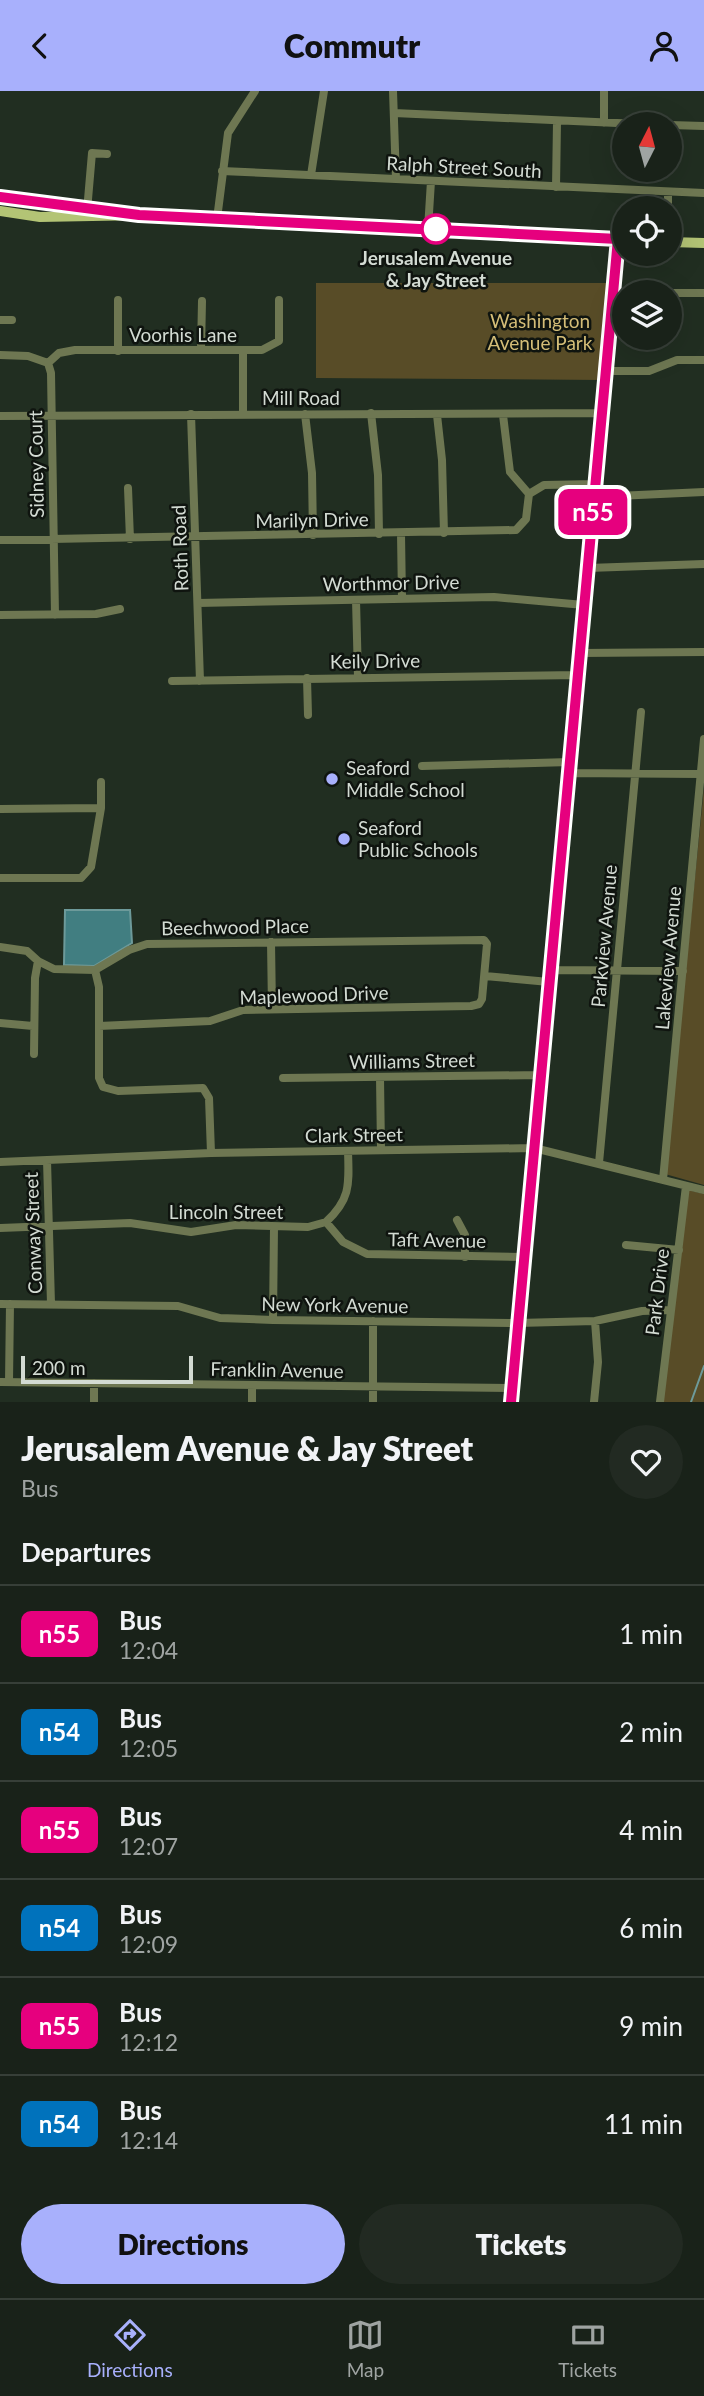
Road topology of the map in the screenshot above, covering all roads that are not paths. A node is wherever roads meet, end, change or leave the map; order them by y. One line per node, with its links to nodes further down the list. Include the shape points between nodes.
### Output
1 (255, 91): 12 (street, via 228,133)
2 (324, 91): 13 (street)
3 (393, 91): 5 (street)
4 (604, 91): 7 (street)
5 (394, 113): 6 (street); 14 (street)
6 (557, 122): 7 (street); 16 (street)
7 (604, 123): 8 (street)
8 (612, 123)
9 (682, 125): 10 (street)
10 (704, 126)
11 (107, 155): 21 (street, via 92,153)
12 (222, 171): 13 (street, Ralph Street South); 22 (street)
13 (311, 175): 14 (street, Ralph Street South)
14 (396, 179): 15 (street, Ralph Street South)
15 (431, 181): 16 (street, Ralph Street South); 23 (street)
16 (556, 187): 17 (street, Ralph Street South)
17 (668, 193): 18 (street, Ralph Street South)
18 (704, 193)
19 (0, 197): 21 (main road)
20 (0, 211): 21 (main road)
21 (87, 213): 22 (main road)
22 (217, 219): 23 (main road)
23 (428, 229): 24 (main road)
24 (612, 238)
25 (682, 242): 26 (main road)
26 (704, 243)
27 (682, 293): 28 (street)
28 (704, 293)
29 (118, 300): 37 (street)
30 (279, 300): 36 (street, Voorhis Lane, via 278,341 262,350)
31 (202, 301): 35 (street)
32 (612, 305): 41 (street)
33 (0, 320): 34 (street)
34 (12, 320)
35 (201, 350): 36 (street, Voorhis Lane); 37 (street, Voorhis Lane)
36 (243, 350): 44 (street)
37 (118, 351): 40 (street, Voorhis Lane, via 59,353)
38 (0, 355): 40 (street, via 28,356)
39 (704, 360): 41 (street, via 677,360 649,371)
40 (48, 363): 47 (street, Sidney Court)
41 (606, 372): 42 (street)
42 (602, 413): 49 (street, Mill Road); 51 (street)
43 (191, 414): 44 (street, Mill Road); 47 (street, Mill Road); 60 (street, Roth Road)
44 (243, 414): 45 (street, Mill Road)
45 (305, 414): 46 (street, Mill Road); 59 (street)
46 (371, 414): 48 (street, Mill Road); 57 (street)
47 (51, 415): 50 (street, Mill Road); 63 (street, Sidney Court)
48 (437, 415): 49 (street, Mill Road); 56 (street)
49 (503, 415): 54 (street, via 510,472)
50 (0, 416)
51 (596, 484): 54 (street, via 544,485); 55 (street)
52 (128, 488): 61 (street)
53 (704, 492): 55 (street)
54 (529, 494): 56 (street, Marilyn Drive, via 526,519 516,530)
55 (594, 497): 65 (street)
56 (444, 533): 58 (street, Marilyn Drive)
57 (379, 534): 58 (street, Marilyn Drive); 59 (street, Marilyn Drive)
58 (401, 534): 66 (street)
59 (313, 535): 60 (street, Marilyn Drive)
60 (195, 537): 61 (street, Marilyn Drive); 68 (street, Roth Road)
61 (130, 539): 63 (street, Marilyn Drive)
62 (0, 540): 63 (street, Marilyn Drive)
63 (53, 540): 72 (street, Sidney Court)
64 (704, 564): 65 (street)
65 (588, 568): 69 (street)
66 (402, 599): 67 (street, Worthmor Drive); 69 (street, Worthmor Drive, via 494,597)
67 (356, 600): 68 (street, Worthmor Drive); 76 (street)
68 (198, 603): 79 (street, Roth Road)
69 (584, 605): 74 (street)
70 (120, 608): 72 (street)
71 (0, 615): 72 (street)
72 (55, 615)
73 (704, 652): 74 (street)
74 (580, 653): 75 (street)
75 (578, 675): 76 (street, Keily Drive); 83 (street)
76 (358, 677): 77 (street, Keily Drive)
77 (307, 678): 79 (street, Keily Drive); 81 (street)
78 (172, 681): 79 (street, Keily Drive)
79 (200, 681)
80 (641, 712): 86 (street, Parkview Avenue)
81 (308, 715)
82 (704, 739): 87 (street, Lakeview Avenue)
83 (570, 762): 84 (street); 85 (street)
84 (422, 766)
85 (569, 773): 86 (street); 96 (street)
86 (635, 773): 87 (street); 97 (street, Parkview Avenue)
87 (701, 774): 98 (street, Lakeview Avenue)
88 (101, 782): 89 (street)
89 (101, 808): 90 (street); 91 (street, via 87,874 81,878)
90 (0, 809)
91 (0, 878)
92 (271, 942): 95 (street, Beechwood Place, via 147,944); 99 (street, Beechwood Place, via 484,940 488,944); 101 (street)
93 (0, 947): 94 (street, via 27,951)
94 (38, 961): 95 (street, via 54,969); 103 (street)
95 (95, 970): 104 (street)
96 (551, 970): 97 (street); 100 (street)
97 (617, 970): 98 (street); 115 (street, Parkview Avenue)
98 (683, 971): 116 (street, Lakeview Avenue)
99 (485, 976): 100 (street); 101 (street, Maplewood Drive, via 479,1004 471,1006)
100 (549, 982): 106 (street)
101 (272, 1009): 104 (street, Maplewood Drive, via 243,1010 210,1021)
102 (0, 1023): 103 (street)
103 (33, 1026): 105 (street)
104 (99, 1026): 112 (street, via 103,1087 118,1091 204,1089 209,1098)
105 (34, 1054)
106 (541, 1075): 107 (street, Williams Street); 109 (street)
107 (380, 1077): 108 (street, Williams Street); 110 (street)
108 (283, 1078)
109 (534, 1148): 110 (street, Clark Street); 115 (street, Clark Street); 127 (street)
110 (380, 1150): 111 (street, Clark Street)
111 (348, 1151): 112 (street, Clark Street); 120 (street, via 345,1200)
112 (211, 1153): 113 (street, Clark Street)
113 (47, 1160): 114 (street, Clark Street); 121 (street, Conway Street)
114 (0, 1163)
115 (599, 1163): 116 (street, Clark Street)
116 (663, 1179): 117 (street, Clark Street)
117 (687, 1186): 118 (street, Clark Street); 125 (street, Park Drive)
118 (704, 1190)
119 (457, 1220): 126 (street, via 465,1235)
120 (326, 1222): 122 (street, Lincoln Street); 126 (street, Taft Avenue, via 351,1246 367,1254)
121 (50, 1226): 122 (street, Lincoln Street, via 131,1223 191,1232 236,1225); 123 (street, Lincoln Street); 130 (street, Conway Street)
122 (274, 1227): 132 (street)
123 (0, 1229)
124 (626, 1245): 125 (street)
125 (679, 1250): 131 (street, Park Drive)
126 (465, 1257): 127 (street, Taft Avenue)
127 (524, 1257): 135 (street)
128 (0, 1304): 129 (street, New York Avenue)
129 (10, 1304): 130 (street, New York Avenue); 136 (street)
130 (51, 1304): 132 (street, New York Avenue, via 178,1306 220,1318)
131 (671, 1310): 134 (street, New York Avenue); 146 (street, Park Drive)
132 (273, 1320): 133 (street, New York Avenue)
133 (373, 1321): 135 (street, New York Avenue); 139 (street)
134 (595, 1321): 135 (street, New York Avenue); 145 (street, via 598,1362)
135 (519, 1323): 140 (street)
136 (4, 1382): 137 (street, Franklin Avenue)
137 (94, 1383): 138 (street, Franklin Avenue); 141 (street)
138 (252, 1385): 139 (street, Franklin Avenue); 142 (street)
139 (373, 1387): 140 (street, Franklin Avenue); 143 (street)
140 (512, 1388): 144 (street)
141 (94, 1402)
142 (252, 1402)
143 (373, 1402)
144 (511, 1402)
145 (594, 1402)
146 (660, 1402)

